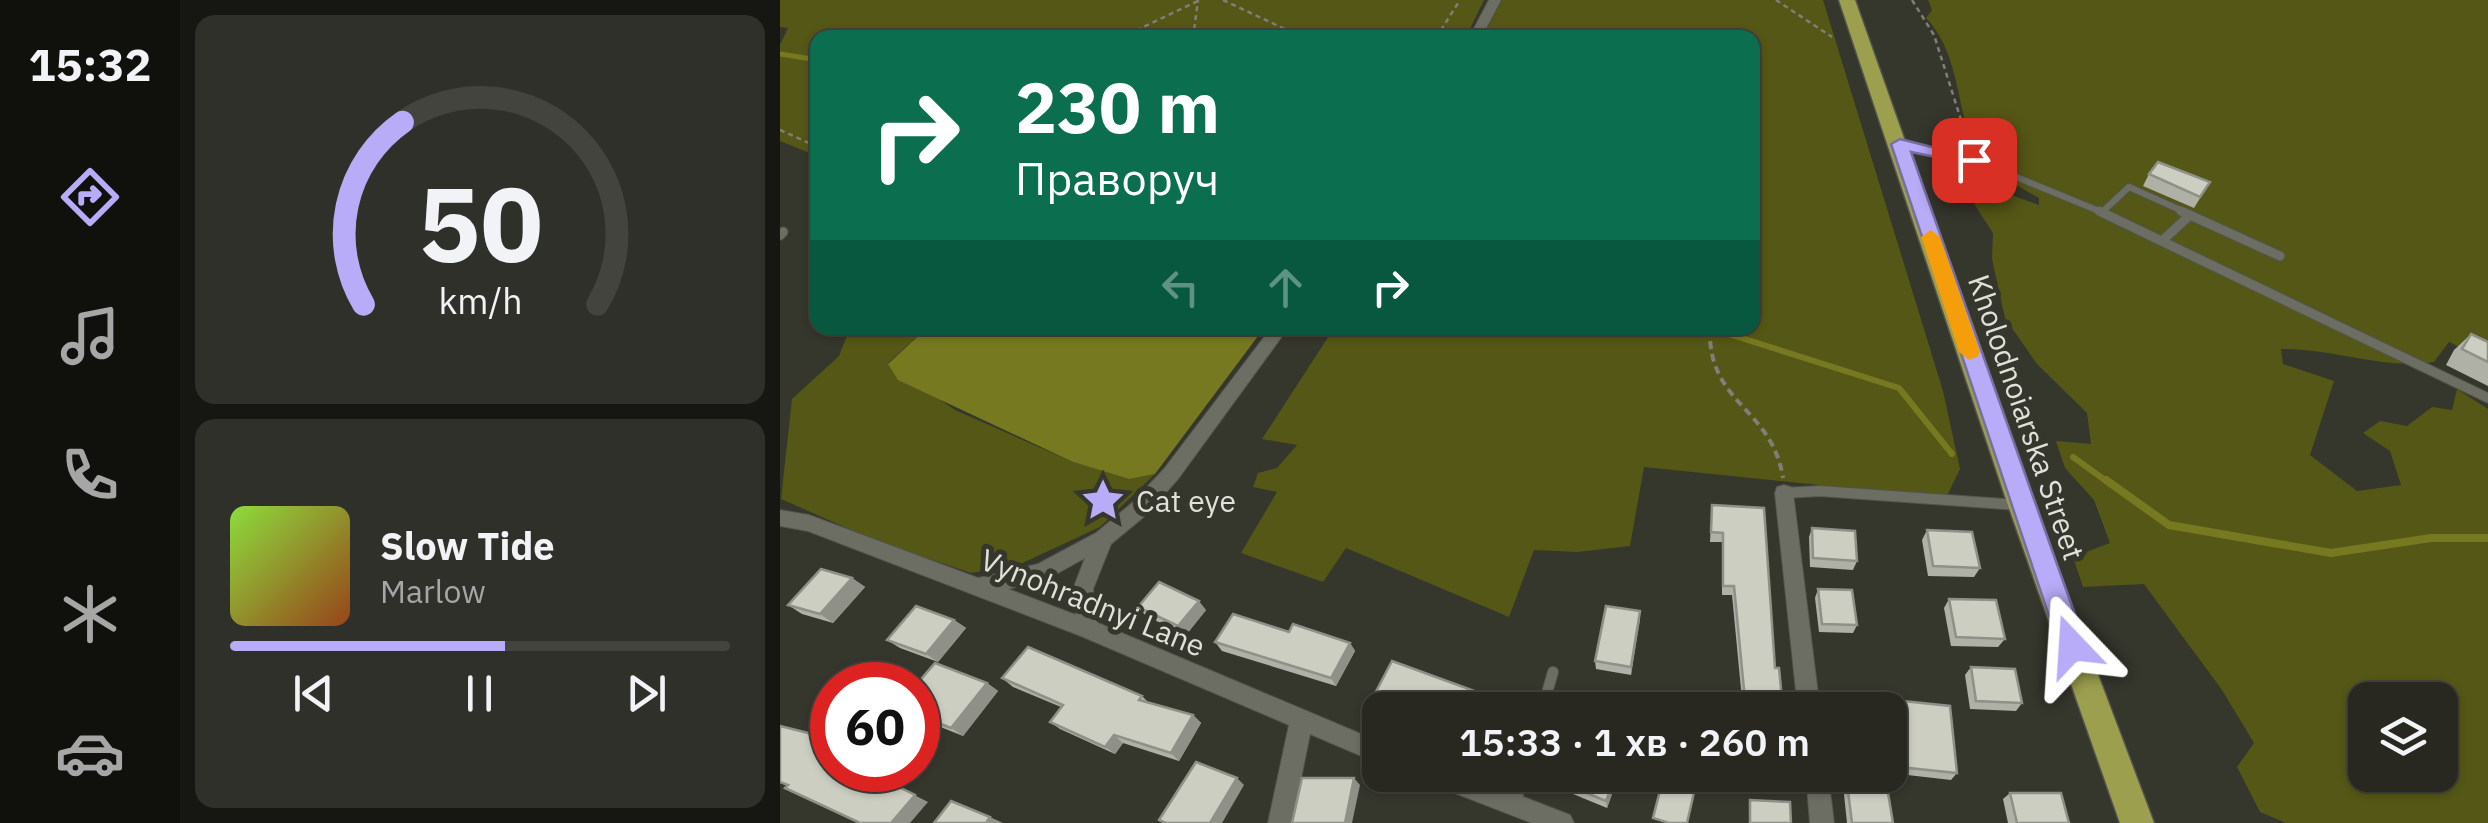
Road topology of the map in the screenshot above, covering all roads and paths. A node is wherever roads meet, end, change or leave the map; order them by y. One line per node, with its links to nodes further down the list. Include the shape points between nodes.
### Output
1 (1199, 0): 8 (path); 9 (path)
2 (1223, 0): 10 (path)
3 (1460, 0): 11 (path)
4 (1495, 0): 12 (street)
5 (1776, 0): 13 (path)
6 (1847, 0): 16 (main road, Kholodnoiarska Street)
7 (1912, 0): 17 (path, via 1934,34)
8 (1137, 30)
9 (1195, 30)
10 (1285, 30)
11 (1441, 30)
12 (1479, 30)
13 (1832, 37)
14 (780, 130): 15 (path)
15 (810, 143)
16 (1900, 144): 17 (lane); 26 (main road, Kholodnoiarska Street)
17 (1974, 160): 18 (lane)
18 (2101, 213): 19 (lane, via 2129,187); 20 (lane)
19 (2190, 215): 20 (lane); 21 (lane)
20 (2162, 242): 24 (lane)
21 (2280, 256)
22 (1275, 335): 28 (street, via 1170,474)
23 (1710, 335): 25 (path, via 1710,361 1723,384 1764,422 1783,467)
24 (2488, 398)
25 (1784, 492): 26 (lane); 33 (street)
26 (2021, 506): 43 (main road, Kholodnoiarska Street)
27 (780, 518): 29 (street, Vynohradnyi Lane)
28 (1103, 539): 29 (street, via 1042,572); 30 (street, via 1082,589)
29 (979, 587): 30 (street, Vynohradnyi Lane)
30 (1088, 629): 34 (street, Vynohradnyi Lane)
31 (1553, 672): 32 (lane)
32 (1547, 692)
33 (1807, 692)
34 (1300, 723): 35 (street, Vynohradnyi Lane); 40 (street)
35 (1362, 746)
36 (1481, 792): 39 (street)
37 (1519, 792): 39 (lane)
38 (1819, 792): 42 (street)
39 (1515, 805): 41 (street)
40 (1280, 823)
41 (1562, 823)
42 (1822, 823)
43 (2136, 823)

